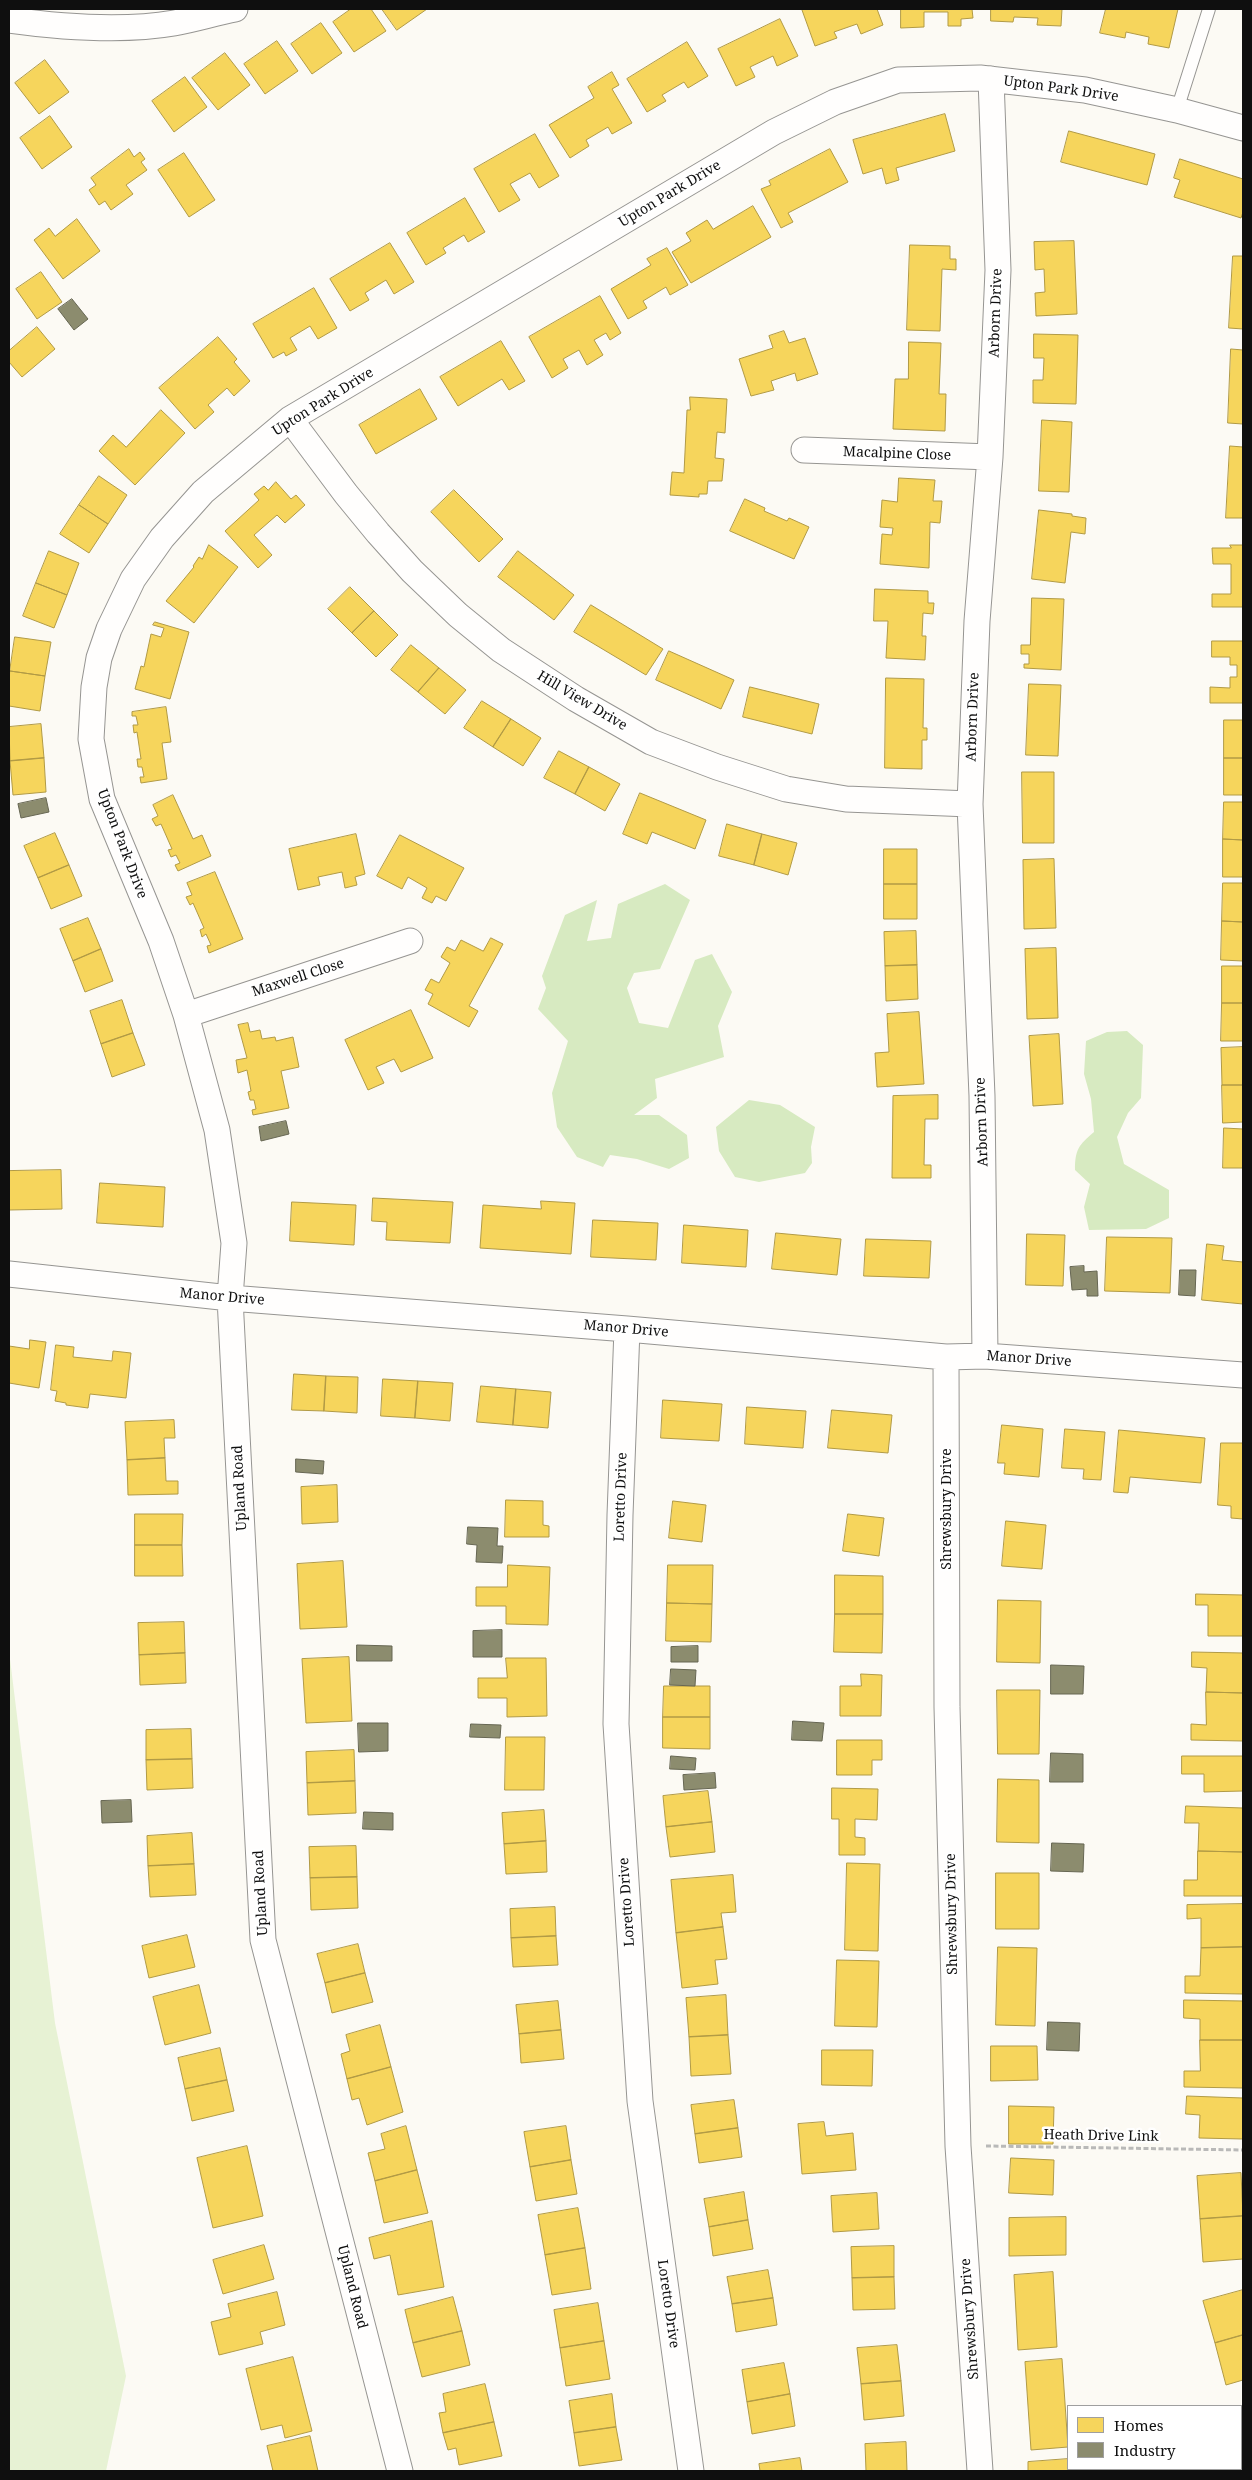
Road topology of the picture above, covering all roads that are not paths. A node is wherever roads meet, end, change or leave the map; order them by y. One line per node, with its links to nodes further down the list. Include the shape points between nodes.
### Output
1 (235, 9): 3 (street, via 173,23 112,27)
2 (1209, 9): 5 (lane)
3 (9, 20)
4 (991, 79): 5 (street, Upton Park Drive, via 1085,90); 7 (street, Upton Park Drive, via 898,80 835,102 723,162); 9 (street, Arborn Drive, via 998,270)
5 (1177, 110): 6 (street, Upton Park Drive)
6 (1243, 128)
7 (290, 419): 10 (street, Hill View Drive, via 378,533 458,615 501,650 576,699 651,742 786,789 846,799); 12 (street, Upton Park Drive, via 203,492 162,538 133,579 109,629 94,686 91,739 102,799 161,941)
8 (804, 450): 9 (street, Macalpine Close)
9 (990, 457): 10 (street, Arborn Drive, via 977,621)
10 (970, 804): 16 (street, Arborn Drive, via 982,1096)
11 (410, 941): 12 (street, Maxwell Close)
12 (186, 1015): 14 (street, Upton Park Drive, via 217,1130 228,1193 234,1243)
13 (9, 1274): 14 (street, Manor Drive)
14 (230, 1298): 15 (street, Manor Drive); 19 (street, Upland Road, via 263,1940)
15 (627, 1329): 17 (street, Manor Drive); 20 (street, Loretto Drive, via 616,1724 640,2101)
16 (986, 1356): 17 (street, Manor Drive); 18 (street, Manor Drive)
17 (946, 1357): 21 (street, Shrewsbury Drive, via 947,1707 958,2146)
18 (1243, 1375)
19 (400, 2471)
20 (692, 2471)
21 (980, 2471)

